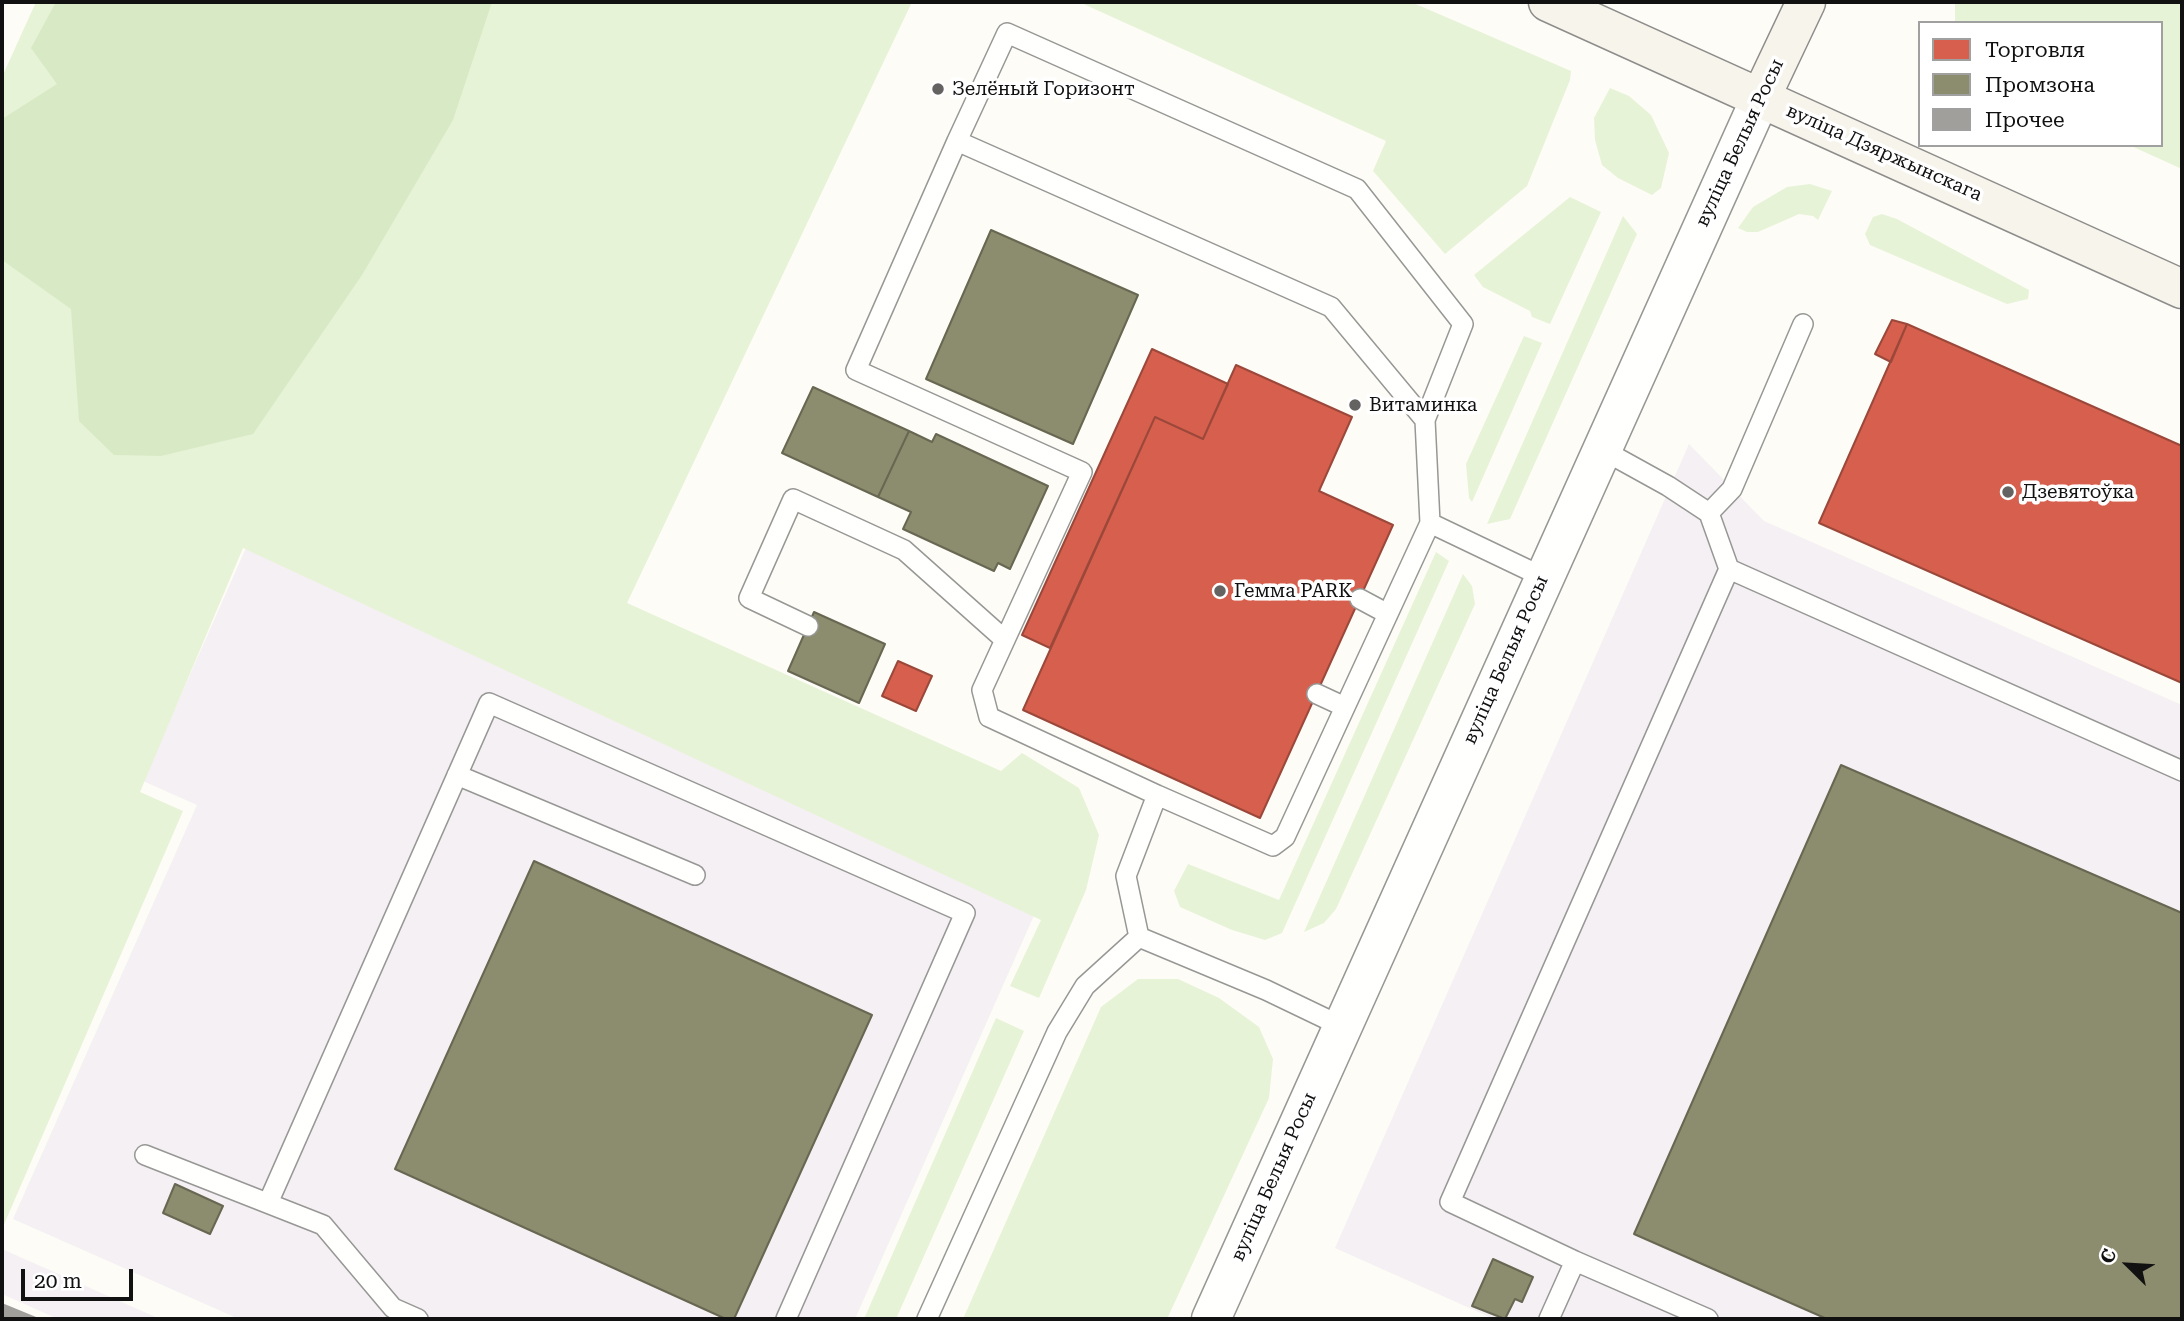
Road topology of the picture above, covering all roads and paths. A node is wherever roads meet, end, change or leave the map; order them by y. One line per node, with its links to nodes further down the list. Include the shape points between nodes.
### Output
1 (1548, 2): 3 (main road, вуліца Дзяржынскага)
2 (1806, 2): 3 (main road, вуліца Белыя Росы)
3 (1760, 97): 5 (main road, вуліца Дзяржынскага); 8 (street, вуліца Белыя Росы)
4 (957, 141): 7 (lane, via 1331,307); 7 (lane, via 1007,33 1357,189 1463,324); 16 (lane, via 856,370 1082,472)
5 (2182, 289)
6 (1803, 324): 9 (lane, via 1732,488)
7 (1425, 420): 10 (lane)
8 (1601, 449): 9 (lane); 12 (street, вуліца Белыя Росы)
9 (1709, 513): 11 (lane)
10 (1430, 523): 12 (lane); 14 (lane)
11 (1729, 569): 19 (lane); 27 (lane, via 1450,1202)
12 (1543, 578): 24 (street, вуліца Белыя Росы)
13 (1360, 599): 14 (lane)
14 (1388, 614): 18 (lane)
15 (808, 626): 16 (lane, via 749,598 793,499 904,550)
16 (1005, 640): 21 (lane, via 982,690 989,717)
17 (1317, 694): 18 (lane)
18 (1345, 707): 21 (lane, via 1285,837 1273,846)
19 (2182, 771)
20 (457, 775): 22 (lane); 26 (lane); 30 (lane, via 489,703 965,913)
21 (1157, 795): 23 (lane, via 1126,876)
22 (695, 875)
23 (1139, 937): 24 (lane); 31 (lane, via 1085,986 1057,1032)
24 (1341, 1026): 28 (street, вуліца Белыя Росы)
25 (145, 1155): 26 (lane)
26 (268, 1203): 29 (lane, via 323,1225 393,1308)
27 (1575, 1261): 32 (lane); 33 (lane)
28 (1220, 1316)
29 (418, 1319)
30 (786, 1319)
31 (927, 1319)
32 (1549, 1319)
33 (1708, 1319)

